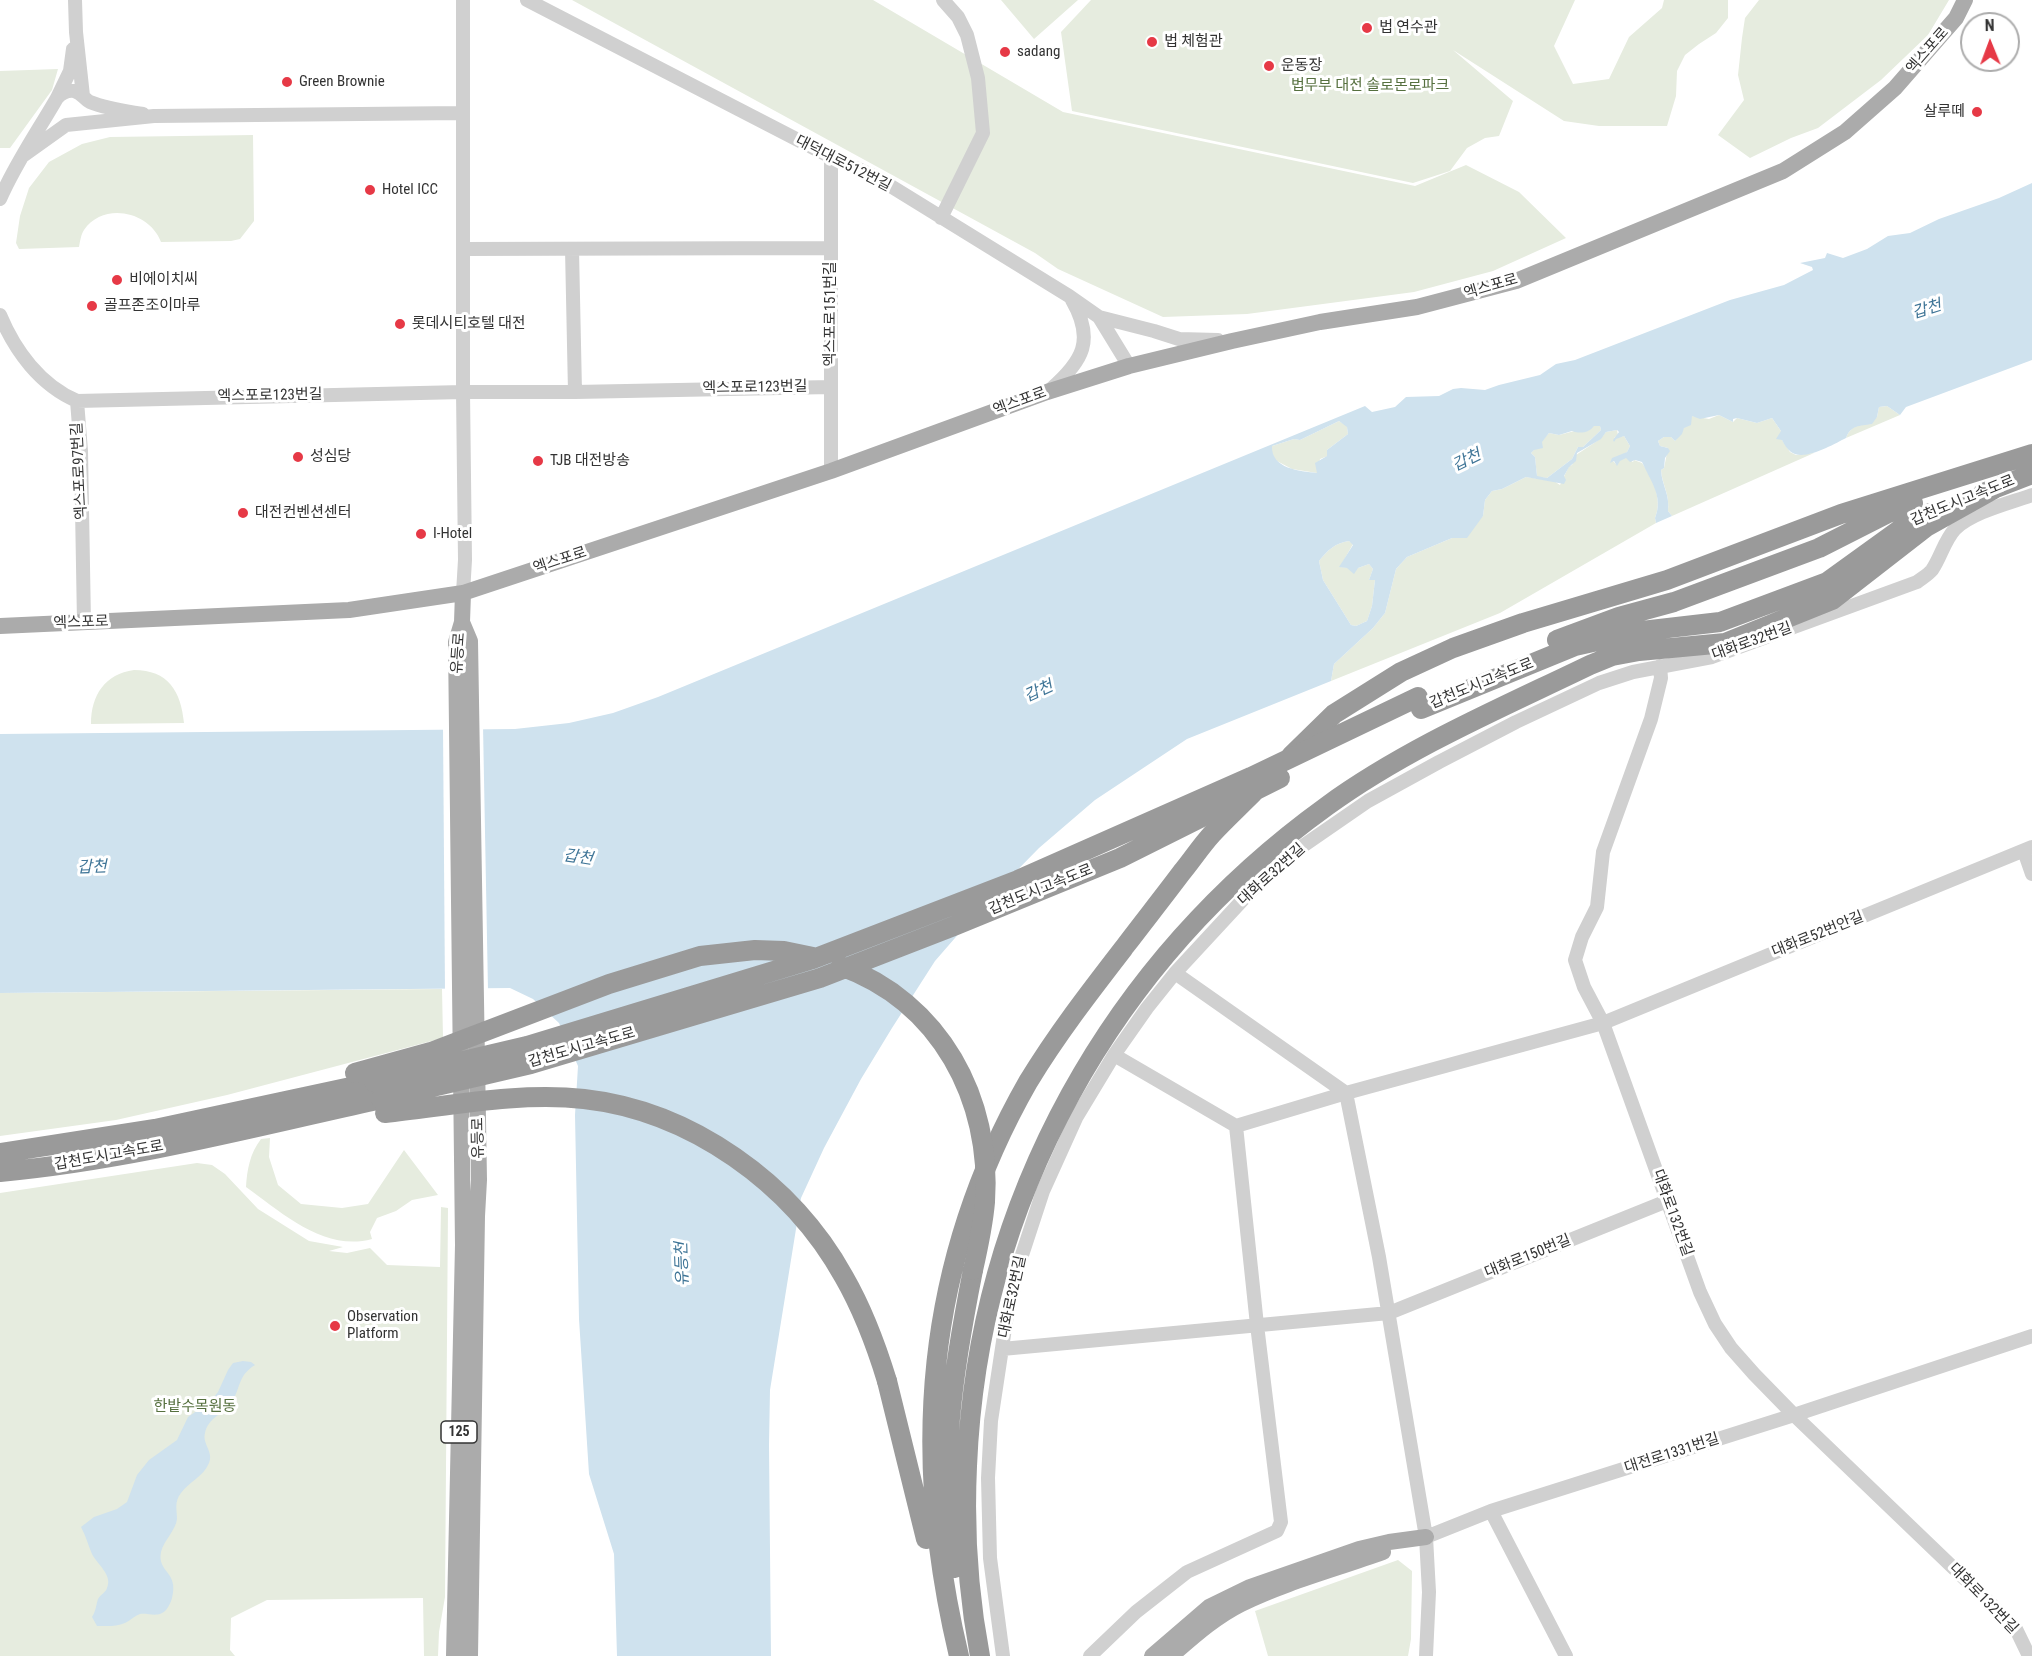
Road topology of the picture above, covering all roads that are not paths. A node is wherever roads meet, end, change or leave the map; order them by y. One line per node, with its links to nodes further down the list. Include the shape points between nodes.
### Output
1 (75, 0): 6 (street)
2 (464, 0): 9 (street)
3 (527, 0): 13 (street, 대덕대로512번길)
4 (942, 0): 15 (street, via 958,17 967,35 980,94 983,133)
5 (1965, 0): 22 (main road, 엑스포로, via 1956,18 1895,88 1845,132 1783,171 1516,281 1417,307)
6 (76, 32): 7 (street); 8 (street, via 70,71)
7 (85, 98): 8 (street, via 66,91); 10 (street, via 102,106); 11 (street, via 88,112 82,122)
8 (55, 100): 11 (street, via 57,120); 12 (street)
9 (463, 113): 10 (street); 17 (street)
10 (154, 116): 11 (street)
11 (72, 125): 12 (street)
12 (24, 155): 14 (street)
13 (831, 158): 15 (street, 대덕대로512번길, via 876,177); 16 (street, 엑스포로151번길)
14 (0, 199)
15 (941, 218): 19 (street, 대덕대로512번길)
16 (831, 248): 18 (street); 24 (street, 엑스포로151번길)
17 (463, 249): 18 (street); 25 (street)
18 (572, 249): 26 (street)
19 (1069, 296): 21 (street, 대덕대로512번길); 27 (street, via 1084,324 1085,342 1068,375)
20 (0, 315): 28 (street, 엑스포로97번길, via 20,355 63,395)
21 (1099, 317): 22 (street, via 1179,339); 23 (street, 대덕대로512번길)
22 (1232, 340): 23 (main road, 엑스포로)
23 (1130, 366): 27 (main road, 엑스포로)
24 (831, 387): 26 (street, 엑스포로123번길); 30 (street, 엑스포로151번길)
25 (463, 392): 26 (street, 엑스포로123번길); 28 (street, 엑스포로123번길); 34 (street)
26 (575, 392)
27 (1047, 392): 30 (main road, 엑스포로)
28 (77, 401): 36 (street, 엑스포로97번길)
29 (2032, 455): 39 (highway, 갑천도시고속도로, via 1886,514 1819,548 1674,602 1619,617); 59 (highway, via 1841,514 1666,580 1523,623 1401,672 1334,714 1211,836 1057,1038 1003,1129 972,1203 941,1320 931,1420 935,1525)
30 (831, 471): 34 (main road, 엑스포로)
31 (2032, 474): 32 (highway, 갑천도시고속도로)
32 (1994, 489): 39 (highway, 갑천도시고속도로, via 1915,519 1827,582 1720,622 1642,631 1575,646); 64 (highway, via 1926,527 1832,600 1725,643 1612,656 1382,769 1239,876 1171,948 1119,1016 1071,1092 1032,1170 993,1285 976,1369 966,1482 970,1591)
33 (2032, 495): 38 (street, 대화로32번길, via 1956,528 1931,572 1917,582 1712,657)
34 (463, 593): 35 (main road, 유등로); 36 (main road, 엑스포로, via 338,610)
35 (462, 622): 60 (main road, 유등로 / 125, bridge, via 456,642 462,1208); 61 (main road, 유등로 / 125, bridge, via 470,641 479,1180)
36 (84, 623): 37 (main road, 엑스포로)
37 (0, 626)
38 (1660, 666): 42 (street, 대화로32번길, via 1599,683 1516,722 1368,801 1297,850 1250,892); 43 (street, 대화로132번길, via 1651,719 1603,852 1597,907 1575,960)
39 (1419, 703): 46 (highway, 갑천도시고속도로, bridge, via 1120,858 820,978 531,1064)
40 (2028, 849): 41 (street); 43 (street, 대화로52번안길)
41 (2032, 874)
42 (1175, 973): 44 (street, 대화로32번길); 45 (street)
43 (1603, 1023): 45 (street, 대화로52번안길); 51 (street, 대화로132번길)
44 (1114, 1055): 48 (street); 55 (street, 대화로32번길, via 1076,1118 1043,1191 1022,1255)
45 (1346, 1093): 48 (street, 대화로52번안길); 52 (street)
46 (380, 1098): 47 (highway, 갑천도시고속도로); 50 (highway, 갑천도시고속도로, via 85,1161); 59 (highway, bridge, via 554,1097 613,1104 655,1116 712,1143 764,1180 815,1233 844,1276 866,1321 887,1381 939,1594)
47 (232, 1112): 49 (highway, 갑천도시고속도로, via 155,1130); 63 (highway, bridge, via 430,1052 609,984 699,956 784,951 858,972 900,998 950,1053 967,1086 981,1130 985,1202 956,1355 948,1478 951,1549)
48 (1236, 1126): 53 (street)
49 (0, 1153)
50 (0, 1172)
51 (1667, 1201): 52 (street, 대화로150번길); 56 (street, 대화로132번길, via 1715,1324 1731,1348)
52 (1389, 1313): 53 (street, 대화로150번길); 58 (street)
53 (1257, 1325): 55 (street, 대화로150번길); 66 (street, via 1281,1522 1277,1531 1187,1572 1136,1612)
54 (2032, 1336): 56 (street, 대전로1331번길)
55 (1002, 1349): 65 (street, 대화로32번길, via 991,1421 988,1478 990,1558)
56 (1794, 1415): 57 (street, 대전로1331번길); 71 (street, 대화로132번길, via 2015,1627)
57 (1491, 1511): 58 (street, 대전로1331번길); 70 (street)
58 (1426, 1537): 67 (main road, via 1359,1549 1250,1587 1209,1607); 68 (main road, via 1240,1604); 69 (street)
59 (950, 1619): 62 (highway)
60 (454, 1656)
61 (470, 1656)
62 (959, 1656)
63 (972, 1656)
64 (980, 1656)
65 (1003, 1656)
66 (1090, 1656)
67 (1152, 1656)
68 (1171, 1656)
69 (1426, 1656)
70 (1566, 1656)
71 (2030, 1656)

